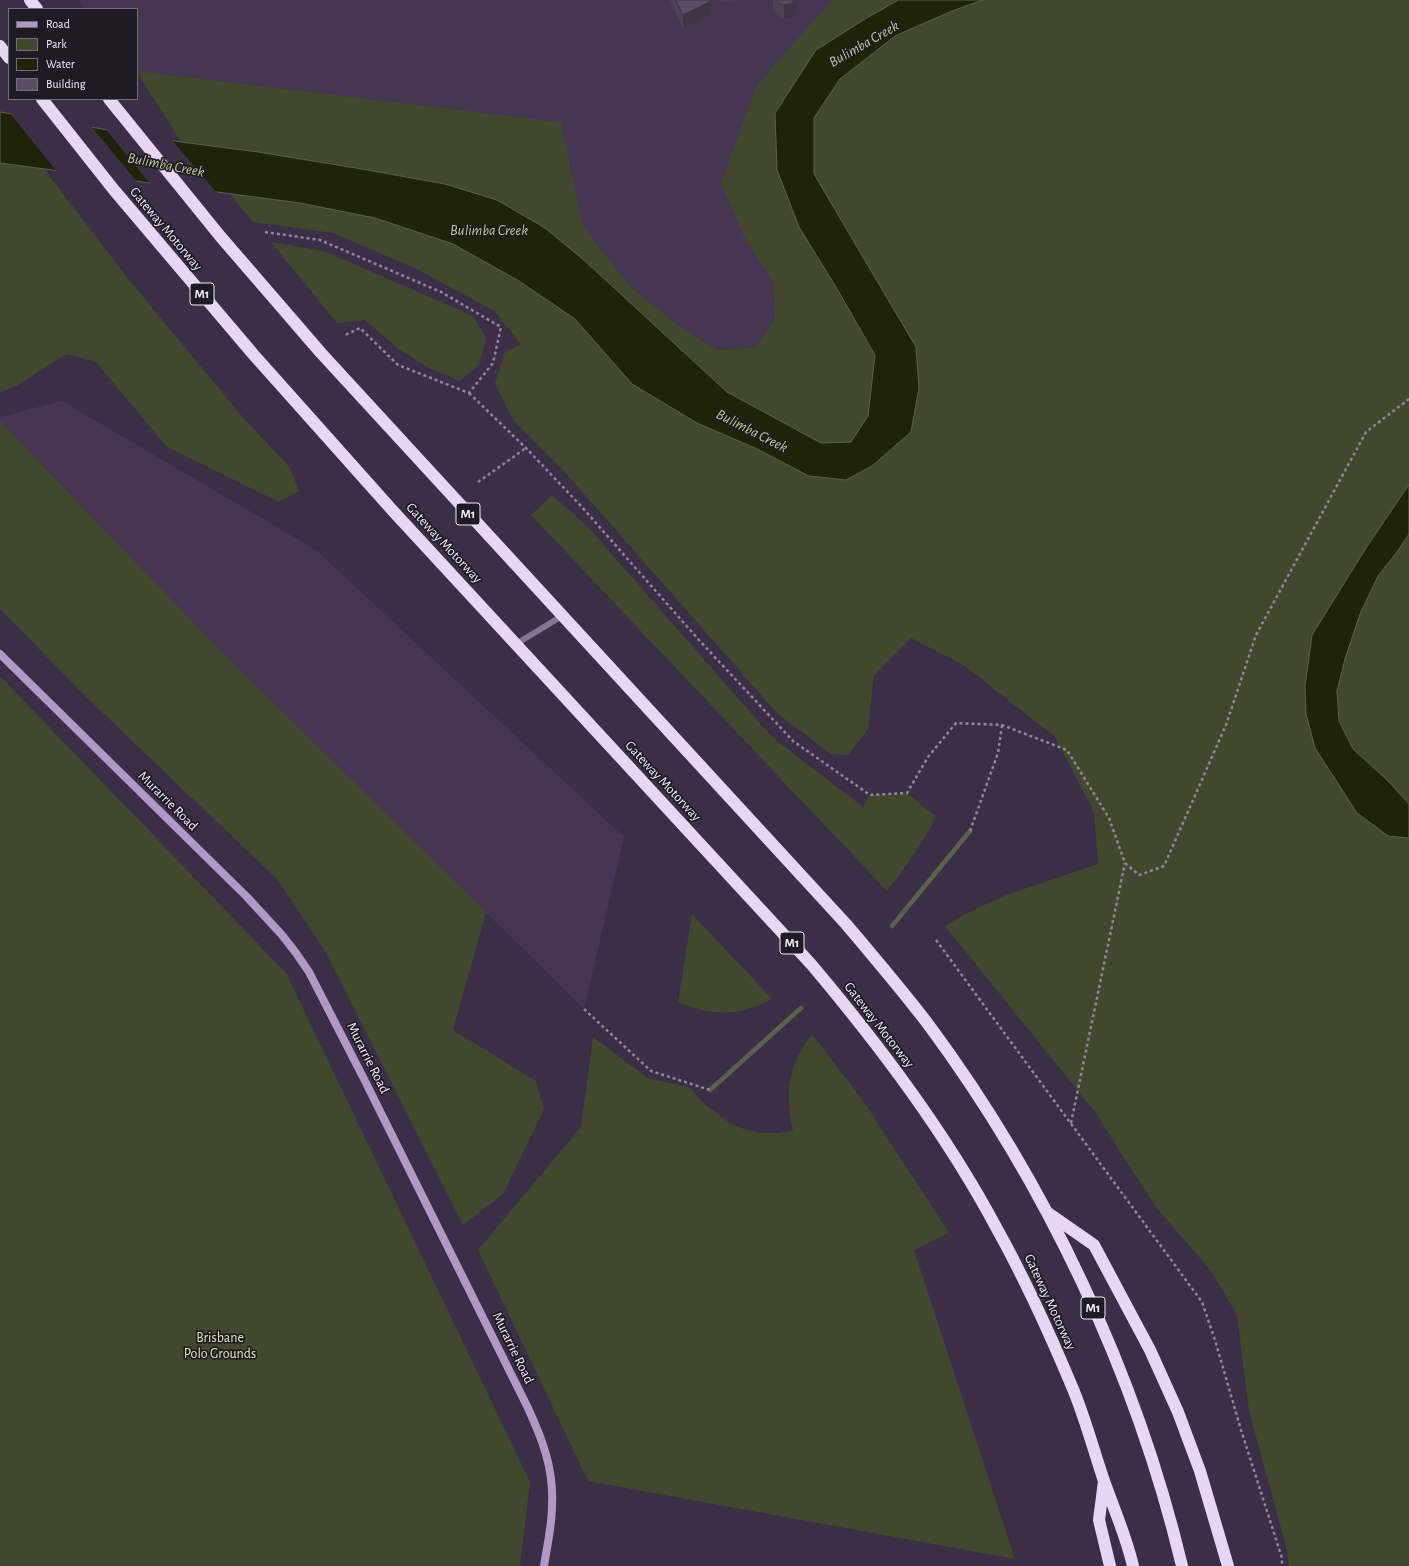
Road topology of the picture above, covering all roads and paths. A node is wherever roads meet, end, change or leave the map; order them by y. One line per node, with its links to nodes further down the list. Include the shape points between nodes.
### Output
1 (30, 0): 2 (highway)
2 (36, 8)
3 (0, 46): 4 (highway)
4 (8, 57)
5 (43, 100): 14 (highway, Gateway Motorway / M1, via 248,348)
6 (110, 100): 13 (highway, M1, via 220,236 321,353)
7 (265, 232): 9 (path, via 320,240 441,292 501,327 493,363)
8 (345, 336): 9 (path, via 360,328 398,365)
9 (469, 393): 11 (path)
10 (1409, 399): 18 (path, via 1366,432 1256,635 1226,725 1164,866 1139,875)
11 (526, 448): 12 (path); 16 (path, via 794,741 870,795 907,793 928,757 956,722)
12 (478, 482)
13 (562, 616): 14 (lane); 23 (highway, M1, via 882,966 928,1024 970,1084 1024,1171)
14 (516, 644): 24 (highway, Gateway Motorway / M1, via 811,964 856,1017 919,1102 964,1170 1027,1288 1073,1390)
15 (0, 654): 25 (street, Murarrie Road, via 247,897 282,935 309,972 537,1428 548,1461 553,1492 552,1517)
16 (1002, 725): 17 (path, via 998,753); 18 (path, via 1067,750 1110,818)
17 (970, 831)
18 (1125, 863): 22 (path)
19 (936, 940): 22 (path)
20 (584, 1009): 21 (path, via 651,1071)
21 (710, 1090)
22 (1071, 1124): 30 (path, via 1202,1302 1282,1558)
23 (1046, 1212): 28 (highway, M1, via 1097,1316 1133,1406 1154,1465); 29 (highway, via 1094,1245 1150,1350 1178,1412 1200,1471)
24 (1104, 1480): 26 (highway, via 1099,1520); 27 (highway, Gateway Motorway / M1, via 1128,1542)
25 (544, 1566)
26 (1110, 1566)
27 (1133, 1566)
28 (1182, 1566)
29 (1228, 1566)
30 (1282, 1566)

